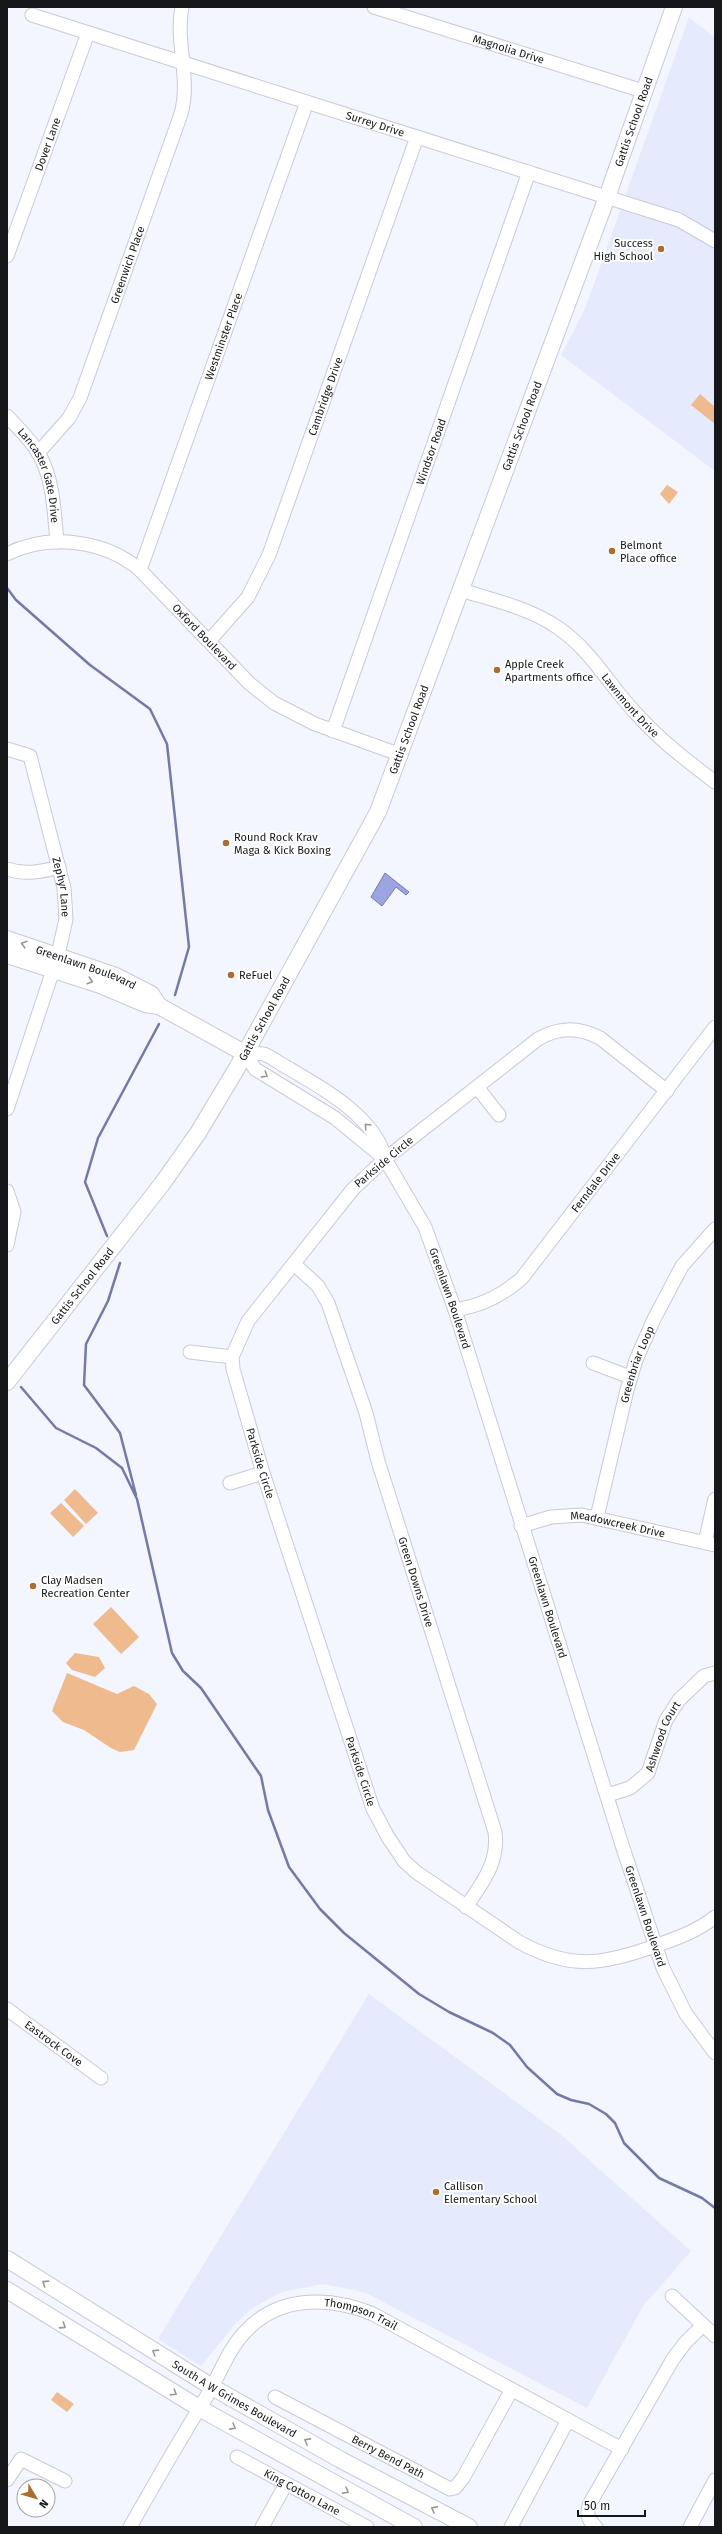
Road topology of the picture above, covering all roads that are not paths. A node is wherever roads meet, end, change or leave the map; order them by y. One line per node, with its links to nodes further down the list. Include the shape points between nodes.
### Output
1 (182, 7): 6 (street, Greenwich Place, via 179,33)
2 (374, 7): 7 (street, Magnolia Drive)
3 (674, 7): 7 (main road, Gattis School Road)
4 (32, 15): 5 (street, Surrey Drive)
5 (88, 33): 6 (street, Surrey Drive); 13 (street, Dover Lane)
6 (183, 63): 8 (street, Surrey Drive); 15 (street, Greenwich Place, via 186,84 181,114 80,398 69,418)
7 (643, 91): 11 (main road, Gattis School Road)
8 (307, 102): 9 (street, Surrey Drive); 18 (street, Westminster Place)
9 (417, 137): 10 (street, Surrey Drive); 20 (street, Cambridge Drive, via 269,555 248,597)
10 (529, 172): 11 (street, Surrey Drive); 21 (street, Windsor Road)
11 (606, 197): 12 (street, Surrey Drive, via 678,220); 19 (main road, Gattis School Road)
12 (715, 241)
13 (7, 256)
14 (7, 416): 15 (street, Lancaster Gate Drive)
15 (38, 453): 16 (street, Lancaster Gate Drive, via 50,482)
16 (57, 542): 17 (street, Oxford Boulevard, via 26,546); 18 (street, Oxford Boulevard, via 100,548 121,557)
17 (7, 554)
18 (140, 570): 20 (street, Oxford Boulevard)
19 (461, 590): 23 (main road, Gattis School Road); 24 (street, Lawnmont Drive, via 544,619 569,636 592,657 633,710 660,738)
20 (209, 642): 21 (street, Oxford Boulevard, via 249,683 274,703 296,716)
21 (333, 731): 23 (street, Oxford Boulevard)
22 (7, 749): 25 (street, Zephyr Lane, via 30,756)
23 (401, 755): 31 (main road, Gattis School Road, via 368,832)
24 (715, 782)
25 (59, 867): 26 (street, via 25,873); 29 (street, Zephyr Lane, via 64,888 66,919)
26 (7, 869)
27 (7, 939): 29 (main road, Greenlawn Boulevard, one-way to 27)
28 (7, 955): 29 (main road, Greenlawn Boulevard)
29 (55, 963): 31 (main road, Greenlawn Boulevard, via 146,1004 159,1006); 32 (street, Zephyr Lane)
30 (715, 1027): 34 (street, Ferndale Drive)
31 (246, 1054): 37 (street, Greenlawn Boulevard, one-way to 37, via 255,1069 335,1118); 37 (street, Greenlawn Boulevard, one-way to 31, via 384,1150 371,1130 330,1092 263,1054); 47 (main road, Gattis School Road, via 182,1158)
32 (12, 1074): 35 (street, Zephyr Lane)
33 (477, 1087): 34 (street, Parkside Circle, via 547,1033 566,1029 600,1038); 36 (street); 37 (street, Parkside Circle)
34 (667, 1091): 42 (street, Ferndale Drive, via 522,1278 498,1296 470,1308)
35 (7, 1109)
36 (499, 1116)
37 (385, 1159): 41 (street, Parkside Circle, via 353,1189); 42 (street, Greenlawn Boulevard, via 425,1227)
38 (7, 1192): 40 (street, via 14,1212)
39 (715, 1229): 46 (street, Greenbriar Loop, via 691,1255 671,1286)
40 (7, 1245)
41 (294, 1264): 44 (street, Parkside Circle, via 248,1320); 56 (street, Green Downs Drive, via 318,1286 328,1303 366,1413 378,1461 494,1832 494,1857 490,1869)
42 (455, 1310): 52 (street, Greenlawn Boulevard)
43 (190, 1352): 44 (street)
44 (232, 1357): 48 (street, Parkside Circle, via 233,1369)
45 (593, 1363): 46 (street)
46 (630, 1377): 51 (street, Greenbriar Loop)
47 (7, 1382)
48 (263, 1473): 49 (street); 56 (street, Parkside Circle, via 378,1819 404,1861 422,1877)
49 (230, 1483)
50 (715, 1498): 53 (street)
51 (597, 1517): 52 (street, Meadowcreek Drive, via 566,1515); 53 (street, Meadowcreek Drive)
52 (521, 1526): 55 (street, Greenlawn Boulevard)
53 (710, 1543)
54 (715, 1673): 55 (street, Ashwood Court, via 704,1676 679,1700 666,1720 648,1773 630,1788)
55 (608, 1796): 58 (street, Greenlawn Boulevard)
56 (466, 1907): 58 (street, Parkside Circle, via 533,1950 564,1960 604,1961)
57 (715, 1917): 58 (street, Parkside Circle, via 700,1929)
58 (655, 1946): 60 (street, Greenlawn Boulevard, via 672,1989 686,2014)
59 (7, 2009): 61 (street, Eastrock Cove)
60 (715, 2053)
61 (101, 2078)
62 (7, 2259): 67 (main road, South A W Grimes Boulevard, one-way to 62)
63 (7, 2290): 70 (main road, one-way to 70)
64 (672, 2296): 65 (street)
65 (703, 2325): 66 (street); 72 (street, via 673,2359)
66 (715, 2336)
67 (212, 2387): 68 (street, Thompson Trail, via 243,2334 254,2324 275,2311 294,2304 322,2301 347,2304 373,2314); 70 (street, Thompson Trail); 82 (main road, South A W Grimes Boulevard, one-way to 67, via 341,2460)
68 (511, 2391): 69 (street, Berry Bend Path, via 484,2444 460,2483 450,2489); 71 (street, Thompson Trail)
69 (275, 2397)
70 (199, 2408): 78 (street, Thompson Trail); 81 (main road, one-way to 81)
71 (568, 2420): 72 (street, Thompson Trail); 83 (street)
72 (622, 2449): 84 (street, via 587,2514 589,2521)
73 (236, 2457): 77 (street, King Cotton Lane)
74 (7, 2480): 76 (street, via 21,2459)
75 (715, 2480): 85 (street)
76 (65, 2481)
77 (286, 2484): 79 (street); 80 (street, King Cotton Lane)
78 (130, 2527)
79 (262, 2527)
80 (368, 2527)
81 (414, 2527)
82 (469, 2527)
83 (511, 2527)
84 (596, 2527)
85 (690, 2527)

